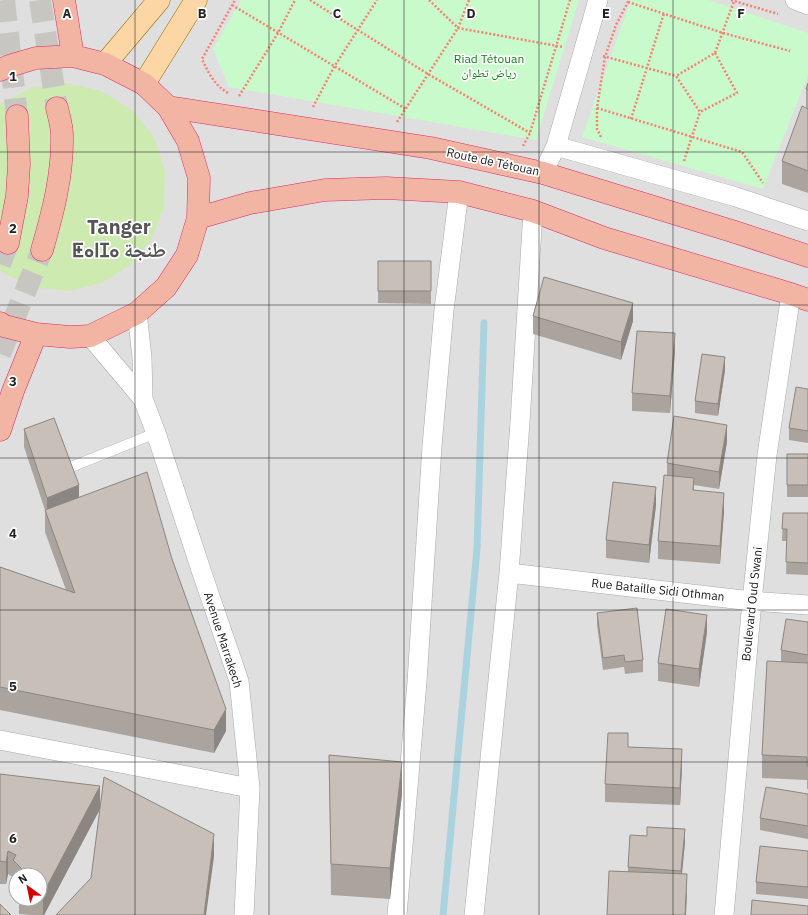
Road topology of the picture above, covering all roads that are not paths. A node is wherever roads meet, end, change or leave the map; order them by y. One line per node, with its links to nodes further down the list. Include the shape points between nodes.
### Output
1 (64, 0): 7 (highway)
2 (159, 0): 8 (main road)
3 (196, 0): 10 (main road)
4 (598, 0): 14 (street)
5 (795, 0): 6 (street)
6 (808, 5)
7 (73, 56): 8 (highway); 9 (highway, via 36,58)
8 (105, 64): 10 (highway)
9 (0, 70)
10 (144, 84): 11 (highway)
11 (168, 107): 15 (highway, Route de Tétouan, via 431,148); 18 (highway, via 188,141 197,172)
12 (57, 108): 21 (highway, via 62,134 60,163 53,212)
13 (17, 116): 20 (highway, via 17,196)
14 (556, 146): 15 (street); 19 (street, via 736,197)
15 (544, 173): 22 (highway, Route de Tétouan)
16 (459, 192): 17 (highway); 18 (highway, via 386,188 325,190 250,203); 38 (street, via 444,310)
17 (533, 211): 23 (highway, via 604,238); 32 (street)
18 (198, 218): 24 (highway, via 187,255 166,288)
19 (808, 221)
20 (8, 243)
21 (42, 250)
22 (808, 256)
23 (800, 297): 33 (street, Boulevard Oud Swani, via 767,455)
24 (137, 313): 27 (highway); 28 (street, Avenue Marrakech)
25 (0, 323): 26 (highway)
26 (36, 334): 27 (highway); 29 (highway)
27 (90, 336): 28 (street, Avenue Marrakech)
28 (143, 399): 30 (street, Avenue Marrakech)
29 (0, 430)
30 (156, 433): 31 (lane); 36 (street, Avenue Marrakech, via 239,681)
31 (66, 469)
32 (509, 574): 33 (street, Rue Bataille Sidi Othman); 39 (street)
33 (752, 600): 34 (street, Rue Bataille Sidi Othman); 40 (street, Boulevard Oud Swani)
34 (808, 606)
35 (0, 740): 36 (street)
36 (250, 788): 37 (street, Avenue Marrakech)
37 (244, 915)
38 (397, 915)
39 (474, 915)
40 (724, 915)

